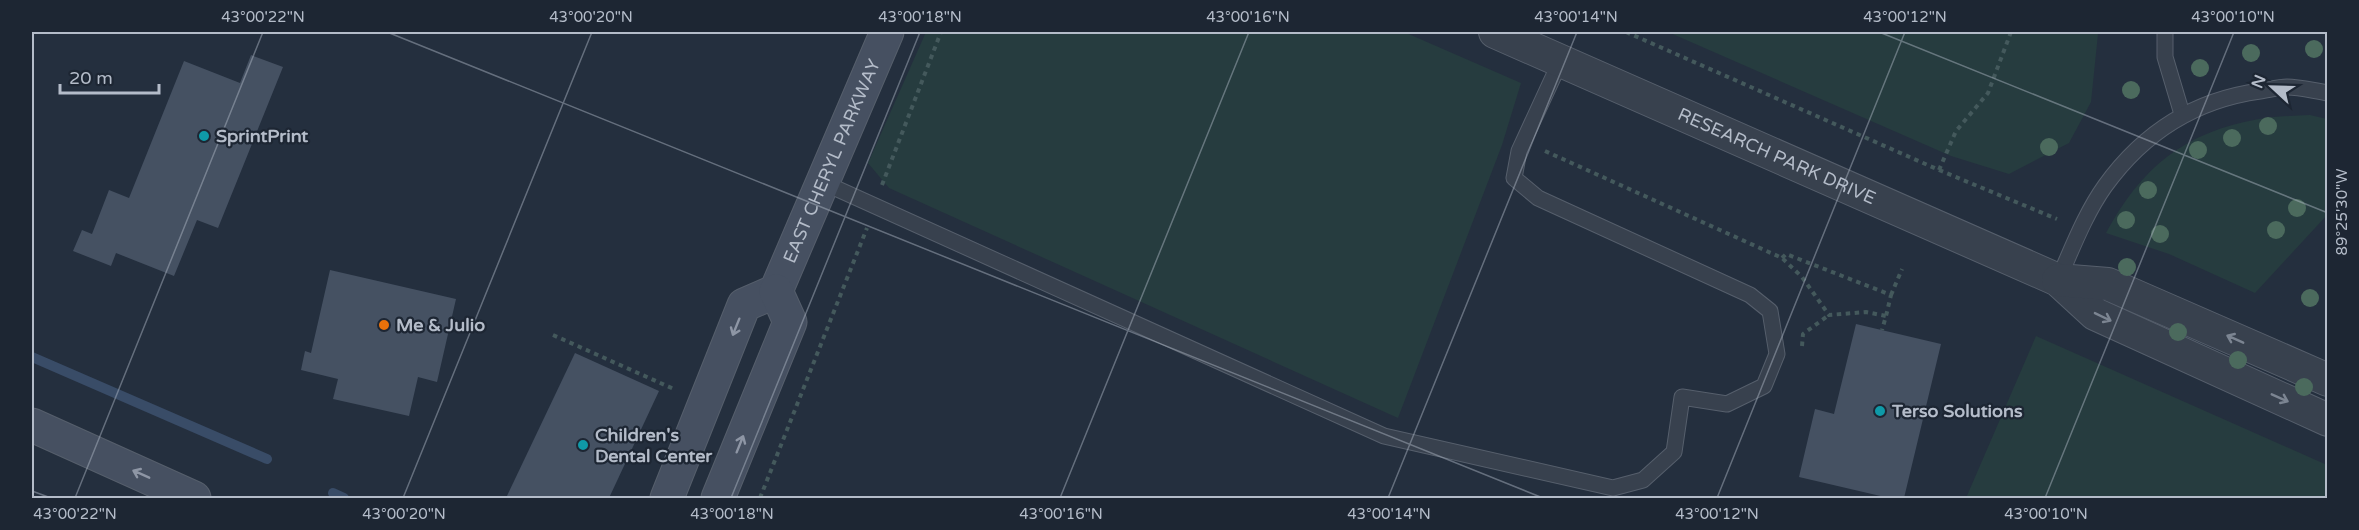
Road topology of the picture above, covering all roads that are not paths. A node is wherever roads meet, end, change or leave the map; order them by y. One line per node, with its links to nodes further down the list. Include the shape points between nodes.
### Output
1 (887, 32): 7 (street, EAST CHERYL PARKWAY)
2 (1495, 32): 4 (street, RESEARCH PARK DRIVE)
3 (2165, 32): 6 (lane, via 2165,57)
4 (1561, 60): 7 (lane, via 1519,151 1514,178 1538,198 1750,295 1770,311 1777,354 1764,386 1727,404 1682,397 1674,452 1643,480 1613,488 1384,436); 8 (street, RESEARCH PARK DRIVE)
5 (2328, 93): 6 (lane, via 2287,87 2244,93)
6 (2182, 114): 8 (lane, via 2136,150 2105,187)
7 (822, 182): 9 (street, EAST CHERYL PARKWAY)
8 (2058, 280): 10 (street, RESEARCH PARK DRIVE, one-way to 8, via 2108,284); 11 (street, RESEARCH PARK DRIVE, one-way to 11, via 2095,314)
9 (776, 291): 14 (street, one-way to 14, via 744,305); 15 (street, one-way to 9, via 790,322)
10 (2328, 380)
11 (2328, 420)
12 (32, 424): 13 (street, one-way to 12)
13 (194, 498)
14 (667, 498)
15 (718, 498)

